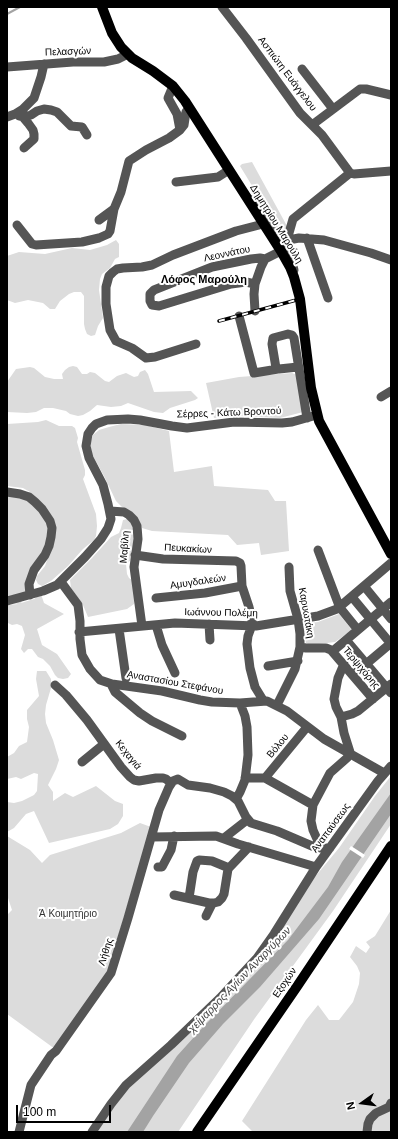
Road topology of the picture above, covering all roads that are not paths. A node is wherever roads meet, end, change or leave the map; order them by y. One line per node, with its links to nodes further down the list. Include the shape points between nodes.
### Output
1 (102, 7): 3 (main road, Δημητρίου Μαρούλη, via 115,38)
2 (222, 7): 12 (street, Ασπιώτη Ευάγγελου, via 300,113)
3 (128, 54): 4 (street, Πελασγών, via 118,60 104,62); 7 (main road, Δημητρίου Μαρούλη)
4 (44, 64): 5 (street, Πελασγών); 11 (street, via 34,98)
5 (7, 67)
6 (302, 69): 10 (street)
7 (173, 86): 9 (main road, Δημητρίου Μαρούλη); 13 (street, via 168,98 177,114)
8 (391, 95): 10 (street, via 362,88)
9 (189, 108): 13 (street); 16 (main road, Δημητρίου Μαρούλη)
10 (333, 109): 12 (street)
11 (15, 116): 14 (street, via 31,115 44,109 51,110 57,112 71,126 82,127); 15 (street, via 28,123 33,130 34,139)
12 (312, 125): 18 (street, Ασπιώτη Ευάγγελου)
13 (180, 130): 22 (street, via 130,160)
14 (87, 135)
15 (24, 148)
16 (229, 170): 20 (street, via 218,177); 21 (main road, Δημητρίου Μαρούλη)
17 (391, 171): 18 (street); 19 (street)
18 (350, 173): 27 (street, via 293,219 289,233)
19 (391, 179)
20 (176, 182)
21 (246, 198): 24 (main road, Δημητρίου Μαρούλη); 27 (street, via 258,206)
22 (114, 209): 23 (street); 25 (street, via 109,233 82,242 36,246)
23 (99, 220)
24 (263, 224): 28 (main road, Δημητρίου Μαρούλη); 36 (street, via 215,239 152,265 117,269 109,276 106,308 110,330 116,341 146,358)
25 (18, 225)
26 (307, 238): 27 (street); 30 (street, via 331,241); 33 (street)
27 (283, 241): 31 (street, via 294,266)
28 (281, 252): 29 (street, Λεοννάτου); 31 (main road, Δημητρίου Μαρούλη)
29 (265, 259): 32 (street, Λεοννάτου); 32 (street, Λεοννάτου, via 212,266 154,290 149,299 152,305 159,306 231,284)
30 (391, 260)
31 (294, 277): 41 (main road, Δημητρίου Μαρούλη, via 300,299)
32 (255, 284): 34 (street, Λεοννάτου)
33 (328, 298)
34 (255, 311)
35 (239, 316): 38 (street, via 254,373)
36 (196, 344)
37 (298, 367): 38 (street); 38 (street, via 294,339 288,334 272,339 275,367); 41 (street)
38 (278, 369)
39 (391, 391): 40 (street)
40 (381, 397)
41 (312, 417): 43 (street, Σέρρες - Κάτω Βροντού, via 282,423 234,422 187,428 134,419 116,418 102,421 90,430 86,446 89,458 103,485); 44 (main road, Δημητρίου Μαρούλη, via 328,438)
42 (7, 492): 52 (street, via 29,497 42,509 52,528 49,546 34,570 29,584)
43 (110, 511): 46 (street, Μαβίλη, via 126,513 136,522 138,535); 49 (street, Σέρρες - Κάτω Βροντού, via 110,523 104,535)
44 (390, 548)
45 (318, 550): 57 (street)
46 (135, 555): 50 (street, Πευκακίων, via 163,559 236,561 241,566); 64 (street, Μαβίλη, via 134,567)
47 (391, 562): 51 (street, Ιωάννου Πολέμη)
48 (289, 568): 59 (street, Καρυωτάκη, via 290,591)
49 (61, 582): 52 (street, Σέρρες - Κάτω Βροντού); 68 (street, Αναστασίου Στεφάνου, via 78,605)
50 (242, 586): 54 (street, Αμυγδαλεών); 65 (street, via 251,613)
51 (364, 586): 53 (street, Ιωάννου Πολέμη); 58 (street)
52 (30, 594): 55 (street, Σέρρες - Κάτω Βροντού)
53 (352, 596): 57 (street, Ιωάννου Πολέμη); 60 (street)
54 (156, 598)
55 (7, 601)
56 (391, 602): 58 (street)
57 (340, 607): 59 (street, Ιωάννου Πολέμη, via 326,614); 67 (street)
58 (383, 609): 60 (street); 61 (street)
59 (298, 619): 65 (street, Ιωάννου Πολέμη); 72 (street, Καρυωτάκη)
60 (371, 619): 67 (street); 71 (street)
61 (391, 619)
62 (209, 624): 63 (street, Ιωάννου Πολέμη); 65 (street, Ιωάννου Πολέμη); 69 (street)
63 (156, 625): 64 (street, Ιωάννου Πολέμη); 78 (street)
64 (142, 626): 66 (street, Ιωάννου Πολέμη)
65 (251, 626): 85 (street, via 247,644 250,668 255,687)
66 (119, 629): 68 (street, Ιωάννου Πολέμη); 80 (street)
67 (358, 630): 70 (street)
68 (79, 632): 81 (street, Αναστασίου Στεφάνου, via 85,662 98,678)
69 (210, 640)
70 (346, 640): 73 (street); 76 (street)
71 (391, 643): 76 (street)
72 (300, 647): 73 (street, via 326,648); 74 (street, Καρυωτάκη)
73 (333, 651): 75 (street, Τερψιχόρης)
74 (298, 661): 77 (street); 87 (street, Καρυωτάκη)
75 (344, 664): 79 (street, Τερψιχόρης); 88 (street, via 334,697)
76 (366, 664): 79 (street); 83 (street)
77 (268, 666)
78 (174, 673)
79 (353, 675): 84 (street, Τερψιχόρης)
80 (126, 678)
81 (111, 684): 86 (street, Αναστασίου Στεφάνου, via 162,691 205,701); 90 (street, via 115,692 140,713)
82 (55, 685): 91 (street, Κεχαγιά, via 70,699)
83 (389, 688): 84 (street)
84 (373, 699): 88 (street, via 358,711)
85 (263, 700): 86 (street, Αναστασίου Στεφάνου); 87 (street, Αναστασίου Στεφάνου)
86 (240, 703): 96 (street, via 248,734)
87 (277, 705): 89 (street, Αναστασίου Στεφάνου)
88 (341, 717): 92 (street)
89 (307, 727): 92 (street, Αναστασίου Στεφάνου); 97 (street, Βόλου)
90 (182, 736)
91 (104, 744): 93 (street); 98 (street, Κεχαγιά, via 123,770 134,780 161,778)
92 (350, 753): 95 (street, Αναστασίου Στεφάνου); 100 (street, via 330,773)
93 (82, 762)
94 (391, 766): 95 (street, Αναπαύσεως)
95 (384, 773): 107 (street, Αναπαύσεως)
96 (245, 778): 97 (street); 99 (street)
97 (265, 778): 100 (street)
98 (171, 783): 99 (street, Κεχαγιά, via 178,779 188,785 229,794); 103 (street, Λήθης)
99 (236, 799): 101 (street)
100 (313, 805): 107 (street, via 312,830)
101 (247, 820): 104 (street); 107 (street, via 310,845)
102 (174, 836): 103 (street, Αναπαύσεως); 104 (street, Αναπαύσεως, via 212,835); 108 (street, via 171,850 162,867)
103 (152, 837): 116 (street, Λήθης, via 111,973 32,1085)
104 (224, 838): 106 (street, Αναπαύσεως)
105 (391, 846): 118 (main road, Εξοχών)
106 (249, 847): 109 (street, Αναπαύσεως); 110 (street)
107 (326, 848): 109 (street, Αναπαύσεως)
108 (158, 867)
109 (316, 867): 117 (street, via 257,958 220,998 126,1085)
110 (229, 868): 112 (street, via 212,861 196,861); 113 (street, via 223,896)
111 (174, 894): 112 (street)
112 (189, 898): 113 (street)
113 (212, 904): 114 (street)
114 (206, 916)
115 (391, 1103): 119 (street, via 370,1119)
116 (19, 1132)
117 (92, 1132)
118 (197, 1132)
119 (367, 1132)

